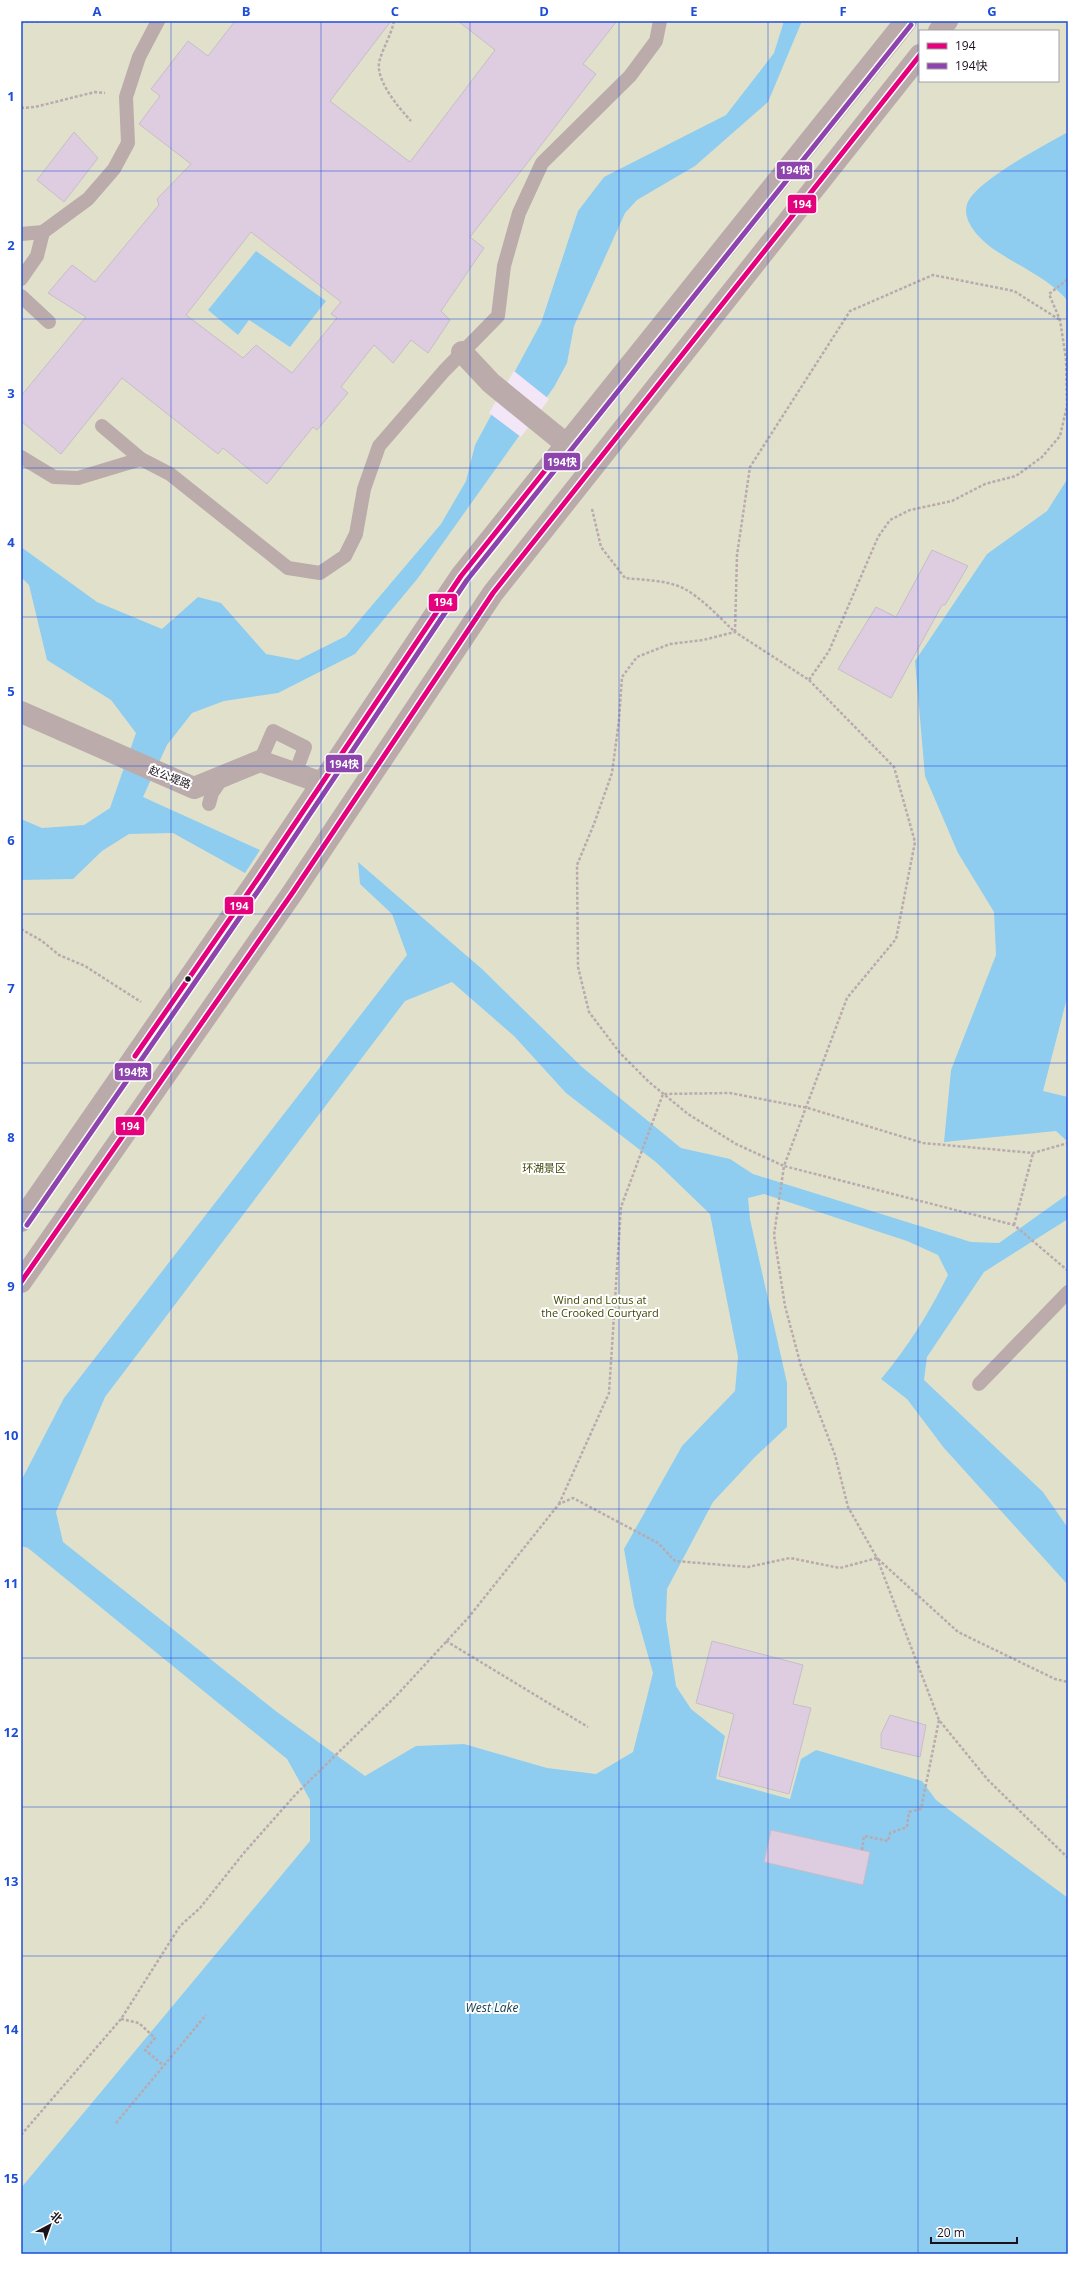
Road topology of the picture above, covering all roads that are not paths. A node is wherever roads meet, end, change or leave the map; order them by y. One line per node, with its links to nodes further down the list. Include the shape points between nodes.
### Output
1 (158, 21): 7 (lane, via 139,57 126,97 128,143 114,169 88,199)
2 (660, 21): 12 (lane, via 656,41 630,76 542,163 519,213 504,266 498,316)
3 (906, 21): 14 (main road)
4 (947, 21): 5 (main road)
5 (940, 30)
6 (919, 56): 24 (main road, via 493,593 293,892)
7 (43, 232): 8 (lane); 9 (lane, via 37,256)
8 (21, 234)
9 (21, 279)
10 (21, 296): 11 (lane)
11 (49, 322)
12 (462, 352): 14 (street, via 491,383); 16 (lane, via 379,446 364,489 356,534 345,556 320,573 288,568 170,474)
13 (102, 426): 16 (lane)
14 (566, 444): 21 (main road, via 461,576)
15 (21, 457): 16 (lane, via 54,476 78,478)
16 (141, 458)
17 (21, 712): 19 (street, 赵公堤路, via 194,788)
18 (260, 761): 19 (street, 赵公堤路); 20 (street); 20 (lane, via 273,731 305,747)
19 (226, 774): 22 (lane, via 212,793)
20 (295, 774): 21 (street)
21 (322, 783): 23 (main road)
22 (209, 804)
23 (21, 1221)
24 (21, 1282)
25 (1068, 1292): 26 (lane)
26 (979, 1384)

